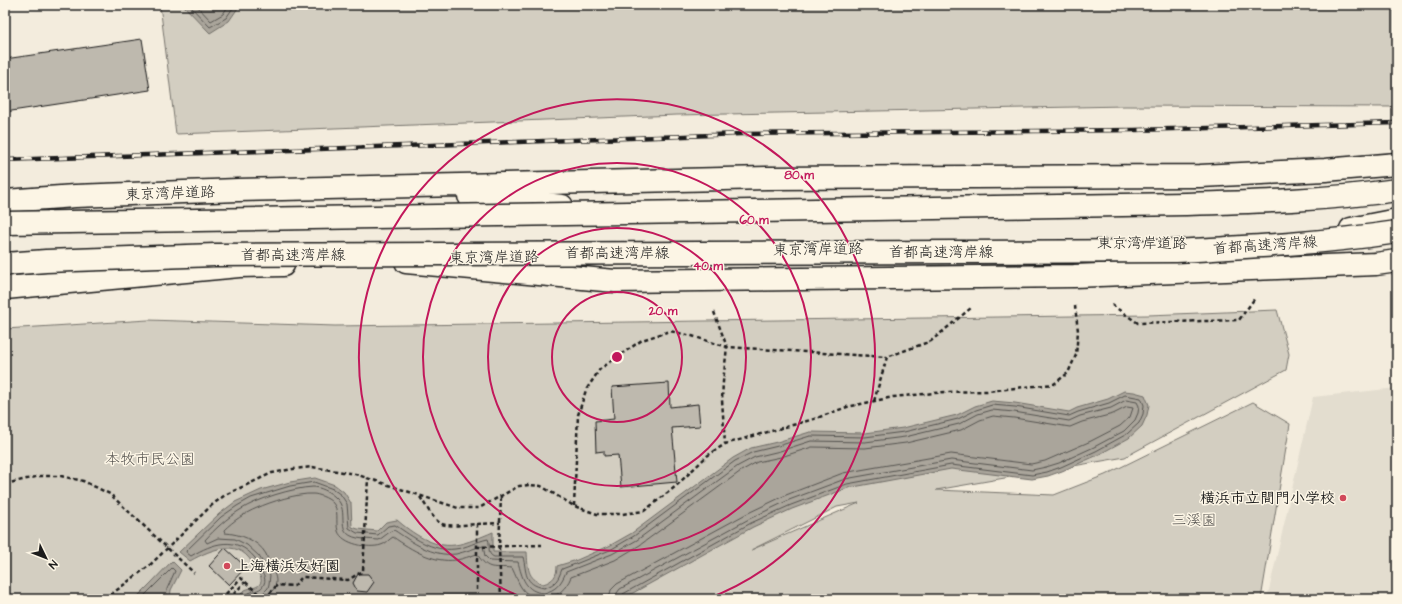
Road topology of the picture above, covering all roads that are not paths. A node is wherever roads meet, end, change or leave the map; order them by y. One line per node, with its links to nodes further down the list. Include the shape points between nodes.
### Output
1 (1397, 164): 2 (highway, 東京湾岸道路, via 1200,176 759,178)
2 (384, 187): 4 (highway, 東京湾岸道路, bridge, via 676,218 1258,208 1342,203); 5 (highway, 東京湾岸道路, via 98,195)
3 (1397, 190): 7 (highway, bridge, via 1313,199 1178,204)
4 (1397, 195)
5 (5, 201)
6 (1397, 220): 9 (highway, 東京湾岸道路, bridge, via 1328,234 1175,244 1070,243)
7 (5, 224)
8 (1397, 232): 10 (highway, 首都高速湾岸線, bridge, via 1364,237 1176,251 223,255)
9 (381, 260): 11 (highway, 東京湾岸道路, via 615,282 1074,276); 14 (highway, 東京湾岸道路, via 239,266)
10 (46, 261): 12 (highway, 首都高速湾岸線, bridge); 13 (highway, bridge)
11 (1397, 261)
12 (5, 264)
13 (5, 271)
14 (5, 288)

